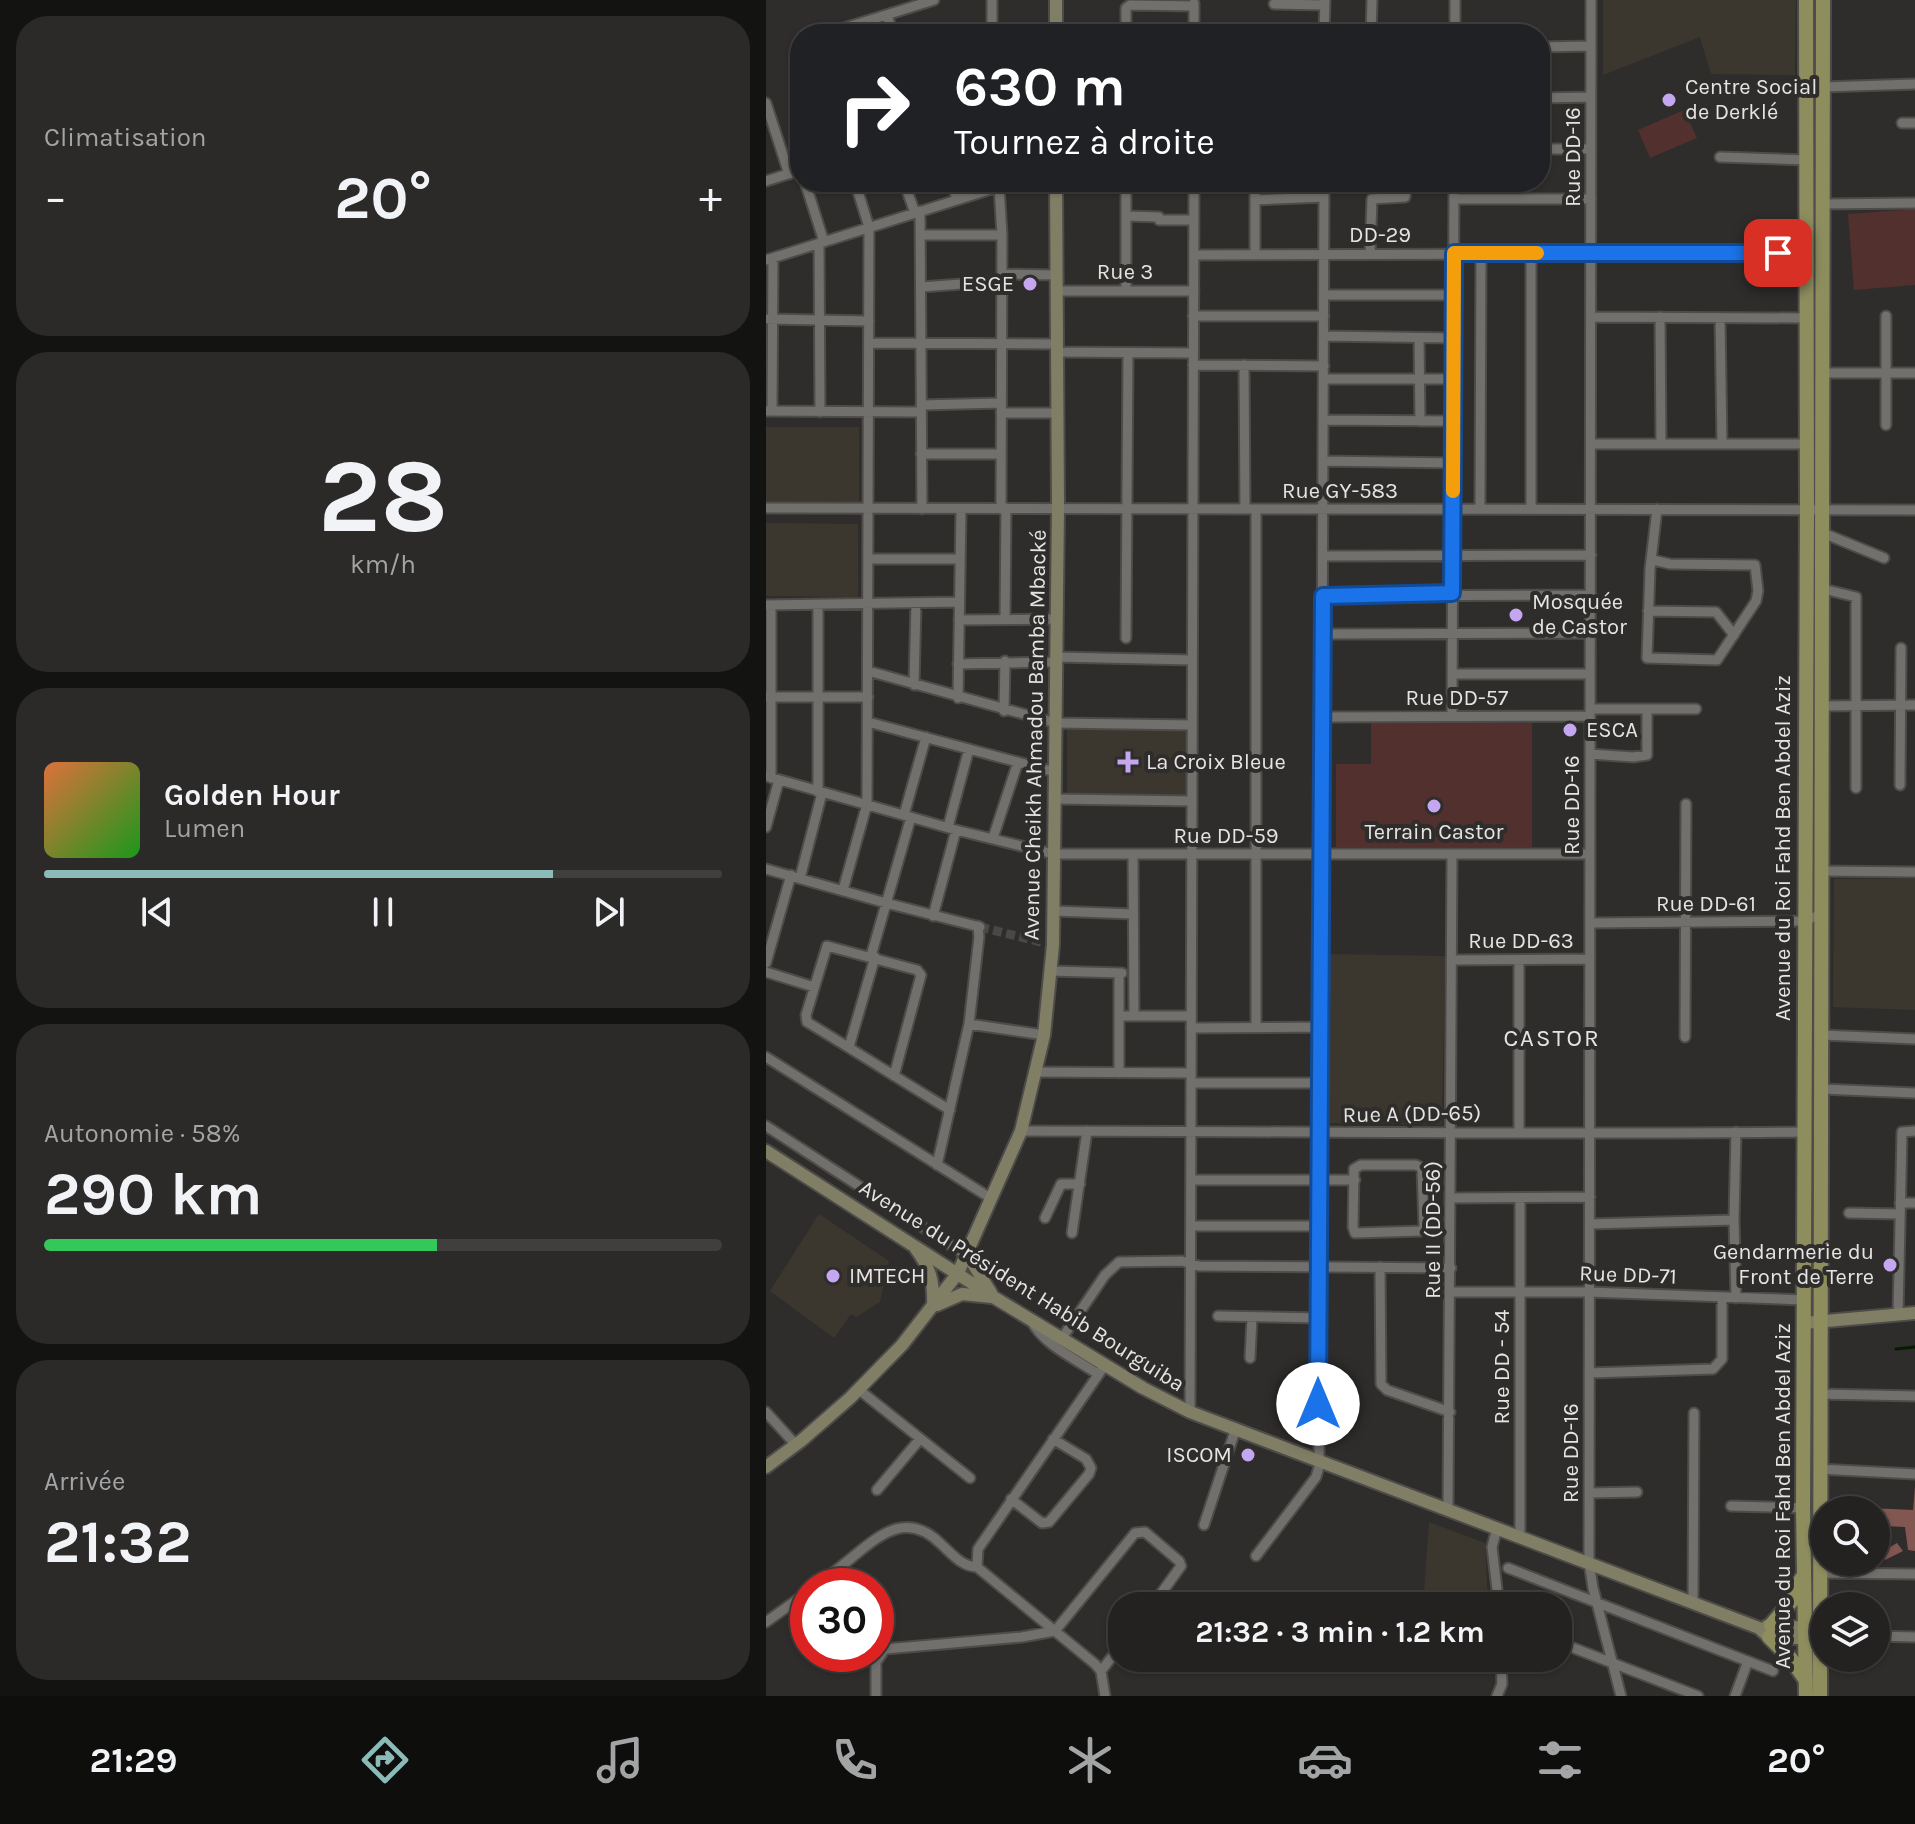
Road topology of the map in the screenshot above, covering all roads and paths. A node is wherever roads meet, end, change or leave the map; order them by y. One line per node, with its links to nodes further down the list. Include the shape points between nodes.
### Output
1 (934, 0): 12 (street)
2 (992, 0): 15 (street)
3 (1056, 0): 16 (street)
4 (1372, 0): 20 (street)
5 (1455, 0): 21 (street)
6 (1591, 0): 22 (street, Rue DD-16)
7 (1806, 0): 34 (main road, Avenue du Roi Fahd Ben Abdel Aziz)
8 (1823, 0): 25 (main road, Avenue du Roi Fahd Ben Abdel Aziz)
9 (1194, 3): 17 (street, via 1130,5); 18 (street)
10 (1324, 3): 11 (street); 19 (street)
11 (1274, 4)
12 (887, 15): 13 (street); 14 (street)
13 (858, 24)
14 (890, 24)
15 (992, 24)
16 (1056, 24)
17 (1126, 24)
18 (1194, 24)
19 (1324, 24)
20 (1371, 24)
21 (1455, 24)
22 (1591, 46): 23 (street); 26 (street, Rue DD-16)
23 (1550, 47)
24 (1915, 84): 25 (street)
25 (1823, 87): 56 (main road, Avenue du Roi Fahd Ben Abdel Aziz)
26 (1591, 97): 27 (street); 32 (street, Rue DD-16)
27 (1550, 98)
28 (766, 103): 35 (street)
29 (1902, 123): 30 (street)
30 (1915, 123)
31 (1550, 149): 32 (street)
32 (1591, 149): 52 (street, Rue DD-16)
33 (1720, 157): 34 (street)
34 (1806, 160): 70 (main road, Avenue du Roi Fahd Ben Abdel Aziz)
35 (789, 174): 36 (street)
36 (766, 181)
37 (808, 192): 63 (street)
38 (858, 192): 60 (street)
39 (909, 192): 57 (street)
40 (955, 192): 53 (street)
41 (979, 192): 53 (street)
42 (996, 192): 62 (street)
43 (1056, 192): 74 (street, Avenue Cheikh Ahmadou Bamba Mbacké)
44 (1126, 192): 58 (street)
45 (1194, 192): 59 (street)
46 (1255, 192): 54 (street)
47 (1324, 192): 50 (street)
48 (1406, 192): 66 (street, via 1405,197 1372,199)
49 (1454, 192): 51 (street)
50 (1324, 197): 54 (street); 65 (street)
51 (1454, 199): 52 (street); 67 (street)
52 (1591, 199): 64 (street, Rue DD-16)
53 (957, 200): 57 (street)
54 (1255, 200): 71 (street)
55 (1915, 203): 56 (street)
56 (1823, 204): 104 (main road, Avenue du Roi Fahd Ben Abdel Aziz)
57 (918, 212): 60 (street); 61 (street)
58 (1126, 216): 59 (street); 77 (street)
59 (1194, 220): 72 (street)
60 (869, 227): 63 (street); 91 (street)
61 (920, 235): 62 (street); 76 (street)
62 (1002, 235): 75 (street)
63 (821, 242): 73 (street); 90 (street)
64 (1591, 252): 69 (street, DD-29); 70 (street, DD-29); 85 (street, Rue DD-16)
65 (1324, 253): 66 (street, DD-29); 71 (street, DD-29); 80 (street)
66 (1370, 253): 67 (street, DD-29)
67 (1454, 253): 68 (street, DD-29); 81 (street)
68 (1481, 253): 69 (street, DD-29); 134 (street)
69 (1531, 253): 141 (street)
70 (1806, 253): 88 (main road, Avenue du Roi Fahd Ben Abdel Aziz)
71 (1255, 254): 72 (street, DD-29)
72 (1194, 255): 79 (street)
73 (770, 259): 89 (street)
74 (1056, 275): 75 (street); 78 (street, Avenue Cheikh Ahmadou Bamba Mbacké)
75 (1002, 278): 76 (street); 97 (street)
76 (921, 287): 96 (street)
77 (1126, 290): 78 (street, Rue 3); 79 (street, Rue 3)
78 (1057, 291): 98 (street, Avenue Cheikh Ahmadou Bamba Mbacké)
79 (1194, 291): 82 (street)
80 (1324, 295): 81 (street); 83 (street)
81 (1454, 295): 94 (street)
82 (1193, 316): 83 (street); 100 (street)
83 (1324, 316): 92 (street)
84 (1886, 316): 105 (street)
85 (1591, 317): 86 (street); 120 (street, Rue DD-16)
86 (1660, 317): 87 (street); 121 (street)
87 (1720, 318): 88 (street); 122 (street)
88 (1806, 318): 123 (main road, Avenue du Roi Fahd Ben Abdel Aziz)
89 (769, 319): 90 (street); 112 (street)
90 (820, 320): 91 (street); 113 (street)
91 (869, 321): 95 (street)
92 (1324, 336): 93 (street); 103 (street)
93 (1419, 338): 94 (street); 108 (street)
94 (1454, 338): 109 (street)
95 (869, 343): 96 (street); 114 (street)
96 (921, 343): 97 (street); 110 (street)
97 (1001, 343): 98 (street); 111 (street)
98 (1057, 348): 99 (street); 115 (street, Avenue Cheikh Ahmadou Bamba Mbacké)
99 (1128, 353): 100 (street); 131 (street)
100 (1193, 353): 101 (street)
101 (1193, 365): 102 (street); 138 (street)
102 (1244, 365): 103 (street); 139 (street)
103 (1324, 366): 107 (street)
104 (1822, 373): 105 (street); 145 (main road, Avenue du Roi Fahd Ben Abdel Aziz)
105 (1886, 373): 106 (street); 119 (street)
106 (1915, 373)
107 (1324, 379): 108 (street); 116 (street)
108 (1420, 379): 109 (street); 117 (street)
109 (1454, 379): 118 (street)
110 (921, 408): 111 (street); 114 (street); 124 (street)
111 (1001, 408): 115 (street); 125 (street)
112 (769, 411): 113 (street)
113 (820, 412): 114 (street)
114 (868, 412): 135 (street)
115 (1056, 413): 130 (street, Avenue Cheikh Ahmadou Bamba Mbacké)
116 (1324, 420): 117 (street); 126 (street)
117 (1420, 421): 118 (street)
118 (1453, 421): 127 (street)
119 (1886, 425)
120 (1591, 444): 121 (street); 142 (street, Rue DD-16)
121 (1661, 444): 122 (street)
122 (1722, 444): 123 (street)
123 (1807, 444): 144 (main road, Avenue du Roi Fahd Ben Abdel Aziz)
124 (921, 454): 125 (street); 136 (street)
125 (1001, 454): 129 (street)
126 (1324, 461): 127 (street); 132 (street)
127 (1453, 463): 133 (street)
128 (766, 508): 135 (street, Rue GY-583)
129 (1003, 508): 130 (street, Rue GY-583); 137 (street, Rue GY-583); 165 (street)
130 (1058, 508): 131 (street, Rue GY-583); 166 (street, Avenue Cheikh Ahmadou Bamba Mbacké)
131 (1127, 508): 138 (street, Rue GY-583); 172 (street)
132 (1323, 508): 133 (street, Rue GY-583); 140 (street, Rue GY-583); 150 (street)
133 (1453, 508): 134 (street, Rue GY-583); 148 (street)
134 (1480, 508): 141 (street, Rue GY-583)
135 (868, 509): 136 (street, Rue GY-583); 152 (street)
136 (922, 509): 137 (street, Rue GY-583)
137 (961, 509): 153 (street)
138 (1193, 509): 139 (street, Rue GY-583); 175 (street)
139 (1245, 509): 140 (street, Rue GY-583)
140 (1256, 509): 221 (street)
141 (1531, 509): 142 (street, Rue GY-583)
142 (1591, 509): 143 (street, Rue GY-583); 149 (street, Rue DD-16)
143 (1657, 509): 144 (street, Rue GY-583); 154 (street)
144 (1807, 509): 145 (street, Rue GY-583); 235 (main road, Avenue du Roi Fahd Ben Abdel Aziz)
145 (1823, 509): 146 (street, Rue GY-583); 147 (main road, Avenue du Roi Fahd Ben Abdel Aziz)
146 (1915, 510)
147 (1823, 533): 151 (street); 155 (main road, Avenue du Roi Fahd Ben Abdel Aziz)
148 (1453, 554): 149 (street); 150 (street); 156 (street)
149 (1591, 555): 157 (street, Rue DD-16)
150 (1323, 556): 158 (street)
151 (1884, 558)
152 (868, 559): 153 (street); 160 (street)
153 (960, 559): 159 (street)
154 (1653, 560): 164 (street); 170 (street, via 1755,565 1757,596)
155 (1823, 589): 186 (street, via 1856,597); 189 (main road, Avenue du Roi Fahd Ben Abdel Aziz)
156 (1452, 593): 157 (street); 158 (street); 171 (street)
157 (1591, 595): 168 (street, Rue DD-16)
158 (1323, 596): 169 (street)
159 (959, 602): 161 (street); 167 (street)
160 (868, 603): 161 (street); 162 (street); 178 (street)
161 (916, 603): 181 (street)
162 (818, 605): 163 (street); 183 (street)
163 (769, 606): 182 (street)
164 (1648, 611): 170 (street, via 1716,612); 170 (street, via 1646,655 1651,660 1717,660)
165 (1005, 619): 166 (street); 167 (street)
166 (1056, 619): 174 (street, Avenue Cheikh Ahmadou Bamba Mbacké)
167 (959, 620): 177 (street)
168 (1591, 633): 171 (street); 180 (street, Rue DD-16)
169 (1323, 634): 171 (street); 195 (street)
170 (1734, 635)
171 (1452, 636): 179 (street)
172 (1126, 638)
173 (1901, 648): 187 (street)
174 (1056, 659): 175 (street); 176 (street); 197 (street, Avenue Cheikh Ahmadou Bamba Mbacké)
175 (1192, 660): 198 (street)
176 (1005, 661): 177 (street); 192 (street)
177 (958, 664): 185 (street)
178 (868, 671): 181 (street); 184 (street)
179 (1452, 674): 180 (street); 194 (street)
180 (1590, 674): 193 (street, Rue DD-16)
181 (914, 685): 185 (street)
182 (768, 697): 183 (street); 206 (street)
183 (819, 697): 184 (street); 209 (street)
184 (868, 697): 196 (street)
185 (958, 698): 192 (street)
186 (1856, 704): 187 (street); 189 (street); 208 (street)
187 (1902, 705): 188 (street); 204 (street)
188 (1915, 705)
189 (1823, 706): 226 (main road, Avenue du Roi Fahd Ben Abdel Aziz)
190 (1647, 709): 191 (street, Rue DD-57); 193 (street, Rue DD-57); 201 (street, via 1647,755)
191 (1696, 709)
192 (1004, 711): 197 (street)
193 (1590, 712): 194 (street, Rue DD-57); 201 (street, Rue DD-16)
194 (1452, 716): 195 (street, Rue DD-57)
195 (1323, 717): 222 (street)
196 (868, 722): 199 (street); 212 (street)
197 (1056, 723): 198 (street); 205 (street, Avenue Cheikh Ahmadou Bamba Mbacké)
198 (1192, 725): 211 (street)
199 (926, 737): 200 (street); 214 (street)
200 (969, 749): 202 (street); 216 (street)
201 (1590, 754): 224 (street, Rue DD-16)
202 (1018, 762): 205 (street); 217 (street)
203 (1915, 762): 204 (street)
204 (1902, 763): 207 (street)
205 (1055, 772): 210 (street, Avenue Cheikh Ahmadou Bamba Mbacké)
206 (772, 778): 209 (street, Rue DD-59); 215 (street)
207 (1900, 785)
208 (1856, 788)
209 (820, 792): 212 (street, Rue DD-59); 228 (street)
210 (1055, 799): 211 (street); 218 (street, Avenue Cheikh Ahmadou Bamba Mbacké)
211 (1192, 801): 220 (street)
212 (867, 804): 214 (street, Rue DD-59); 229 (street)
213 (1686, 804): 236 (street)
214 (908, 816): 216 (street, Rue DD-59); 230 (street)
215 (766, 827)
216 (952, 828): 217 (street, Rue DD-59); 234 (street)
217 (993, 838): 218 (street, Rue DD-59)
218 (1054, 854): 219 (street, Rue DD-59); 231 (street, Avenue Cheikh Ahmadou Bamba Mbacké)
219 (1133, 854): 220 (street, Rue DD-59); 232 (street)
220 (1192, 854): 221 (street, Rue DD-59); 250 (street)
221 (1256, 854): 222 (street, Rue DD-59); 252 (street)
222 (1322, 854): 223 (street, Rue DD-59); 253 (street)
223 (1452, 854): 224 (street, Rue DD-59); 240 (street, Rue II (DD-56))
224 (1589, 854): 237 (street, Rue DD-16)
225 (766, 869): 228 (street)
226 (1822, 871): 227 (street); 233 (main road, Avenue du Roi Fahd Ben Abdel Aziz)
227 (1915, 872)
228 (795, 876): 229 (street); 242 (street)
229 (843, 890): 230 (street)
230 (886, 903): 234 (street); 238 (street)
231 (1054, 911): 232 (street); 243 (street, Avenue Cheikh Ahmadou Bamba Mbacké)
232 (1133, 914): 246 (street)
233 (1821, 914): 235 (street, Rue DD-61); 256 (main road, Avenue du Roi Fahd Ben Abdel Aziz)
234 (933, 916): 251 (street, via 979,926)
235 (1805, 921): 236 (street, Rue DD-61); 277 (main road, Avenue du Roi Fahd Ben Abdel Aziz)
236 (1686, 922): 237 (street, Rue DD-61); 257 (street)
237 (1590, 923): 239 (street, Rue DD-16)
238 (873, 957): 247 (street, via 827,946); 259 (street); 263 (street, via 921,975)
239 (1590, 959): 241 (street, Rue DD-63); 279 (street, Rue DD-16)
240 (1451, 960): 241 (street, Rue DD-63); 272 (street, Rue II (DD-56))
241 (1519, 960): 273 (street)
242 (766, 963)
243 (1051, 971): 245 (street); 255 (street, Avenue Cheikh Ahmadou Bamba Mbacké)
244 (766, 972): 247 (street)
245 (1119, 973): 246 (street); 248 (street)
246 (1133, 973): 249 (street)
247 (814, 987): 259 (street, via 805,1020)
248 (1119, 1016): 249 (street); 262 (street)
249 (1134, 1016): 250 (street)
250 (1191, 1016): 254 (street)
251 (969, 1024): 255 (street); 268 (street)
252 (1256, 1027): 253 (street); 254 (street)
253 (1323, 1027): 265 (street)
254 (1191, 1028): 264 (street)
255 (1044, 1035): 261 (street, Avenue Cheikh Ahmadou Bamba Mbacké)
256 (1822, 1035): 258 (street); 266 (main road, Avenue du Roi Fahd Ben Abdel Aziz)
257 (1685, 1037)
258 (1915, 1039)
259 (849, 1047): 263 (street)
260 (766, 1057): 281 (street)
261 (1034, 1072): 262 (street); 270 (street, Avenue Cheikh Ahmadou Bamba Mbacké)
262 (1119, 1073): 264 (street)
263 (894, 1076): 268 (street)
264 (1191, 1078): 265 (street); 275 (street)
265 (1322, 1083): 278 (street)
266 (1822, 1089): 267 (street); 320 (main road, Avenue du Roi Fahd Ben Abdel Aziz)
267 (1915, 1093)
268 (950, 1110): 281 (street)
269 (766, 1126): 300 (street)
270 (1021, 1131): 271 (street, Rue A (DD-65)); 289 (street, Avenue Cheikh Ahmadou Bamba Mbacké)
271 (1087, 1131): 275 (street, Rue A (DD-65)); 285 (street)
272 (1452, 1131): 273 (street, Rue A (DD-65)); 278 (street, Rue A (DD-65)); 287 (street, Rue II (DD-56))
273 (1519, 1131): 279 (street, Rue A (DD-65))
274 (1915, 1131): 291 (street, via 1902,1132)
275 (1191, 1132): 278 (street, Rue A (DD-65)); 283 (street)
276 (1736, 1132): 277 (street, Rue A (DD-65)); 279 (street, Rue A (DD-65)); 294 (street)
277 (1803, 1132): 312 (main road, Avenue du Roi Fahd Ben Abdel Aziz)
278 (1320, 1133): 282 (street)
279 (1590, 1134): 286 (street, Rue DD-16)
280 (766, 1151): 299 (street, Avenue du Président Habib Bourguiba)
281 (937, 1165): 289 (street)
282 (1320, 1179): 283 (street); 284 (street); 297 (street)
283 (1191, 1180): 296 (street)
284 (1355, 1180): 284 (street, via 1354,1169 1361,1165 1422,1168 1424,1227 1355,1233)
285 (1080, 1184): 293 (street, via 1061,1184); 298 (street)
286 (1590, 1197): 288 (street); 295 (street, Rue DD-16)
287 (1451, 1198): 288 (street); 304 (street, Rue II (DD-56))
288 (1520, 1198): 306 (street, Rue DD - 54)
289 (992, 1199): 300 (street, Avenue Cheikh Ahmadou Bamba Mbacké)
290 (1915, 1203): 291 (street)
291 (1900, 1208): 292 (street); 315 (street)
292 (1849, 1213)
293 (1045, 1218)
294 (1734, 1220): 295 (street); 311 (street)
295 (1590, 1224): 308 (street, Rue DD-16)
296 (1191, 1226): 297 (street); 301 (street)
297 (1319, 1226): 302 (street)
298 (1072, 1233)
299 (909, 1240): 305 (street, Avenue du Président Habib Bourguiba); 313 (street, via 933,1279)
300 (967, 1252): 305 (street, Avenue Cheikh Ahmadou Bamba Mbacké); 309 (street)
301 (1191, 1264): 302 (street); 322 (street, via 1119,1262); 330 (street)
302 (1319, 1266): 303 (street); 319 (street)
303 (1380, 1267): 304 (street); 331 (street, via 1381,1384)
304 (1451, 1268): 307 (street, Rue II (DD-56))
305 (958, 1273): 309 (street, Avenue du Président Habib Bourguiba); 313 (street, Avenue Cheikh Ahmadou Bamba Mbacké)
306 (1520, 1290): 307 (street, Rue DD-71); 308 (street, Rue DD-71); 352 (street, Rue DD - 54)
307 (1451, 1292): 331 (street, Rue II (DD-56))
308 (1589, 1292): 310 (street, Rue DD-71); 325 (street, Rue DD-16)
309 (994, 1297): 313 (street, via 962,1294); 317 (street, Avenue du Président Habib Bourguiba)
310 (1722, 1297): 311 (street, Rue DD-71); 325 (street, via 1722,1359 1713,1369)
311 (1736, 1298): 312 (street, Rue DD-71)
312 (1804, 1300): 321 (main road, Avenue du Roi Fahd Ben Abdel Aziz)
313 (931, 1308): 326 (street, Avenue Cheikh Ahmadou Bamba Mbacké)
314 (1915, 1313): 315 (street)
315 (1898, 1314): 320 (street)
316 (1218, 1316): 318 (street)
317 (1030, 1317): 322 (street, Avenue du Président Habib Bourguiba); 324 (street, via 1039,1334)
318 (1252, 1317): 319 (street); 323 (street)
319 (1318, 1318): 337 (street)
320 (1821, 1321): 321 (street); 327 (main road, Avenue du Roi Fahd Ben Abdel Aziz)
321 (1804, 1323): 348 (main road, Avenue du Roi Fahd Ben Abdel Aziz)
322 (1062, 1338): 324 (street, Avenue du Président Habib Bourguiba)
323 (1250, 1358)
324 (1101, 1369): 330 (street, Avenue du Président Habib Bourguiba); 335 (street)
325 (1589, 1373): 344 (street, Rue DD-16)
326 (858, 1389): 334 (street); 336 (street, Avenue Cheikh Ahmadou Bamba Mbacké)
327 (1820, 1394): 328 (street); 339 (main road, Avenue du Roi Fahd Ben Abdel Aziz)
328 (1915, 1396)
329 (766, 1412): 336 (street)
330 (1190, 1412): 333 (street, Avenue du Président Habib Bourguiba)
331 (1450, 1412): 349 (street, Rue II (DD-56))
332 (1694, 1413): 365 (street)
333 (1236, 1428): 337 (street, Avenue du Président Habib Bourguiba); 350 (street)
334 (920, 1439): 341 (street); 342 (street)
335 (1053, 1439): 346 (street); 346 (street, via 1086,1459 1089,1474 1049,1522 1042,1523)
336 (796, 1445): 338 (street, Avenue Cheikh Ahmadou Bamba Mbacké)
337 (1319, 1461): 349 (street, Avenue du Président Habib Bourguiba); 353 (street, via 1316,1477)
338 (766, 1467)
339 (1819, 1469): 340 (street); 345 (main road, Avenue du Roi Fahd Ben Abdel Aziz)
340 (1915, 1474)
341 (970, 1478)
342 (877, 1490)
343 (1637, 1492): 344 (street)
344 (1589, 1493): 355 (street, Rue DD-16)
345 (1817, 1496)
346 (1011, 1499): 356 (street, via 978,1549)
347 (1731, 1506): 348 (street)
348 (1803, 1508): 354 (main road, Avenue du Roi Fahd Ben Abdel Aziz)
349 (1448, 1511): 351 (street, Avenue du Président Habib Bourguiba)
350 (1204, 1525)
351 (1497, 1528): 352 (street, Avenue du Président Habib Bourguiba); 363 (street, via 1492,1547)
352 (1520, 1536): 355 (street, Avenue du Président Habib Bourguiba)
353 (1256, 1556)
354 (1810, 1558)
355 (1589, 1563): 364 (street, Rue DD-16); 365 (street, Avenue du Président Habib Bourguiba)
356 (977, 1567): 357 (street, via 966,1565 927,1533 897,1528 869,1542); 369 (street)
357 (838, 1568)
358 (1508, 1568): 364 (street)
359 (1890, 1574): 360 (street)
360 (1915, 1574)
361 (1810, 1575): 368 (main road)
362 (1162, 1592): 369 (street, via 1181,1566 1140,1531)
363 (1497, 1592)
364 (1596, 1602): 374 (street); 376 (street, Rue DD-16)
365 (1693, 1603): 368 (street, Avenue du Président Habib Bourguiba)
366 (790, 1605): 367 (street)
367 (766, 1622)
368 (1766, 1630): 370 (street, Avenue du Président Habib Bourguiba); 382 (main road)
369 (1055, 1631): 378 (street); 383 (street, via 885,1649 876,1662)
370 (1810, 1634)
371 (1890, 1636): 372 (street)
372 (1915, 1637)
373 (1572, 1647): 376 (street)
374 (1748, 1661): 379 (street); 388 (street)
375 (1108, 1662): 378 (street)
376 (1611, 1662): 386 (street, Rue DD-16); 387 (street)
377 (1810, 1666): 382 (main road, Avenue du Roi Fahd Ben Abdel Aziz)
378 (1101, 1671): 384 (street)
379 (1773, 1671)
380 (1502, 1672): 385 (street)
381 (1818, 1672): 389 (main road, Avenue du Roi Fahd Ben Abdel Aziz)
382 (1806, 1688)
383 (876, 1696)
384 (1105, 1696)
385 (1497, 1696)
386 (1621, 1696)
387 (1698, 1696)
388 (1735, 1696)
389 (1820, 1696)

